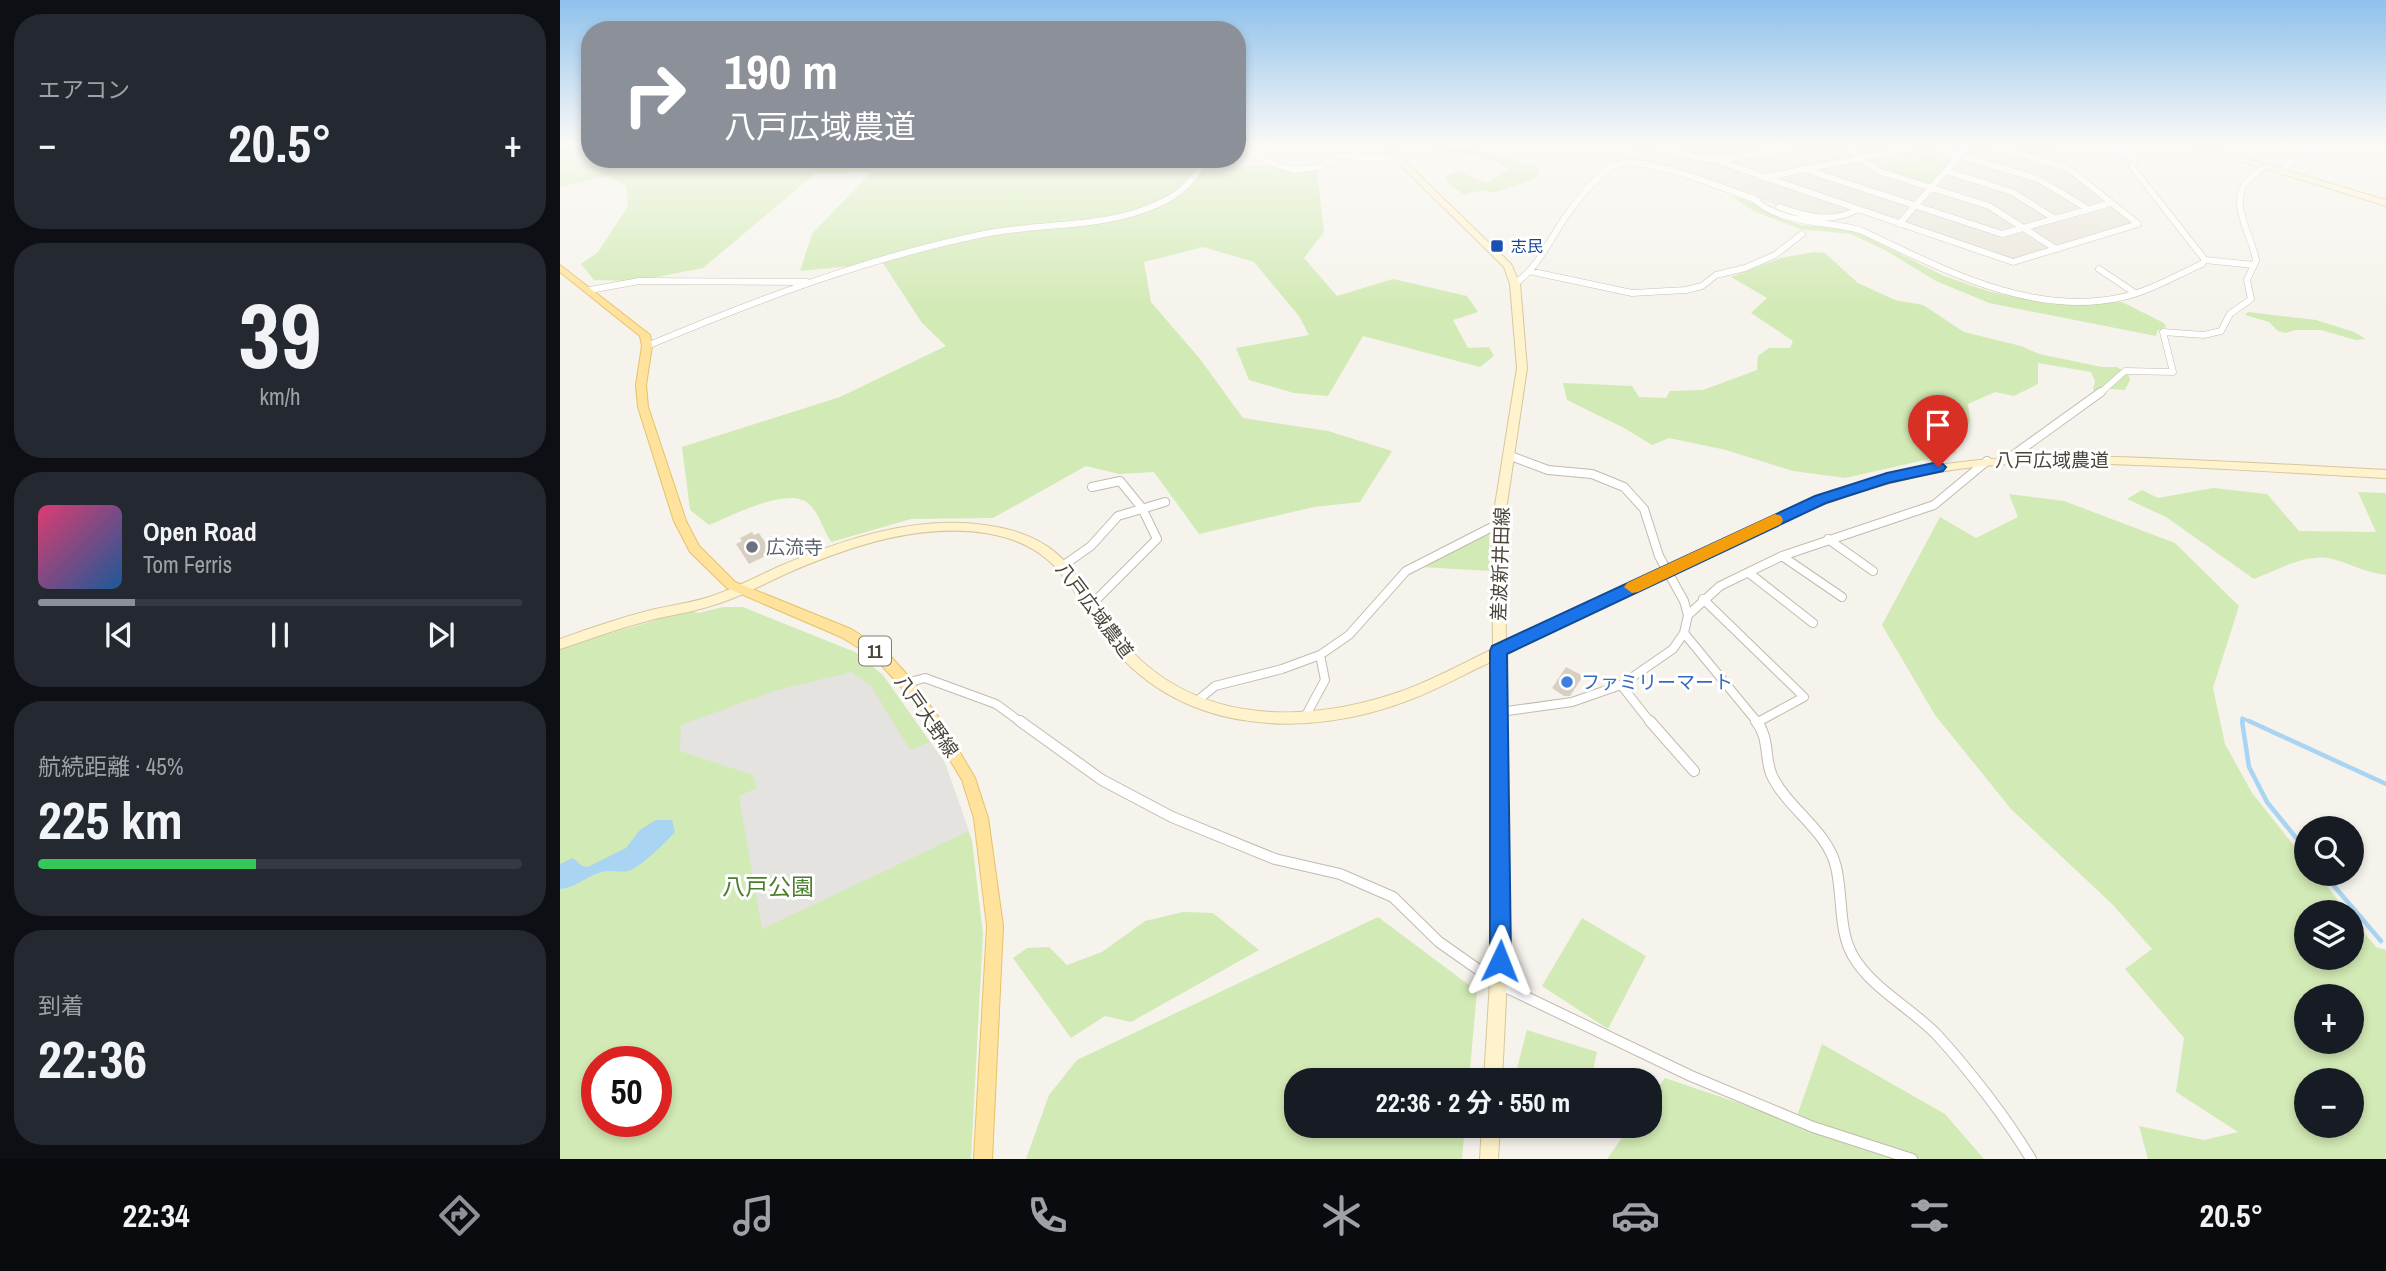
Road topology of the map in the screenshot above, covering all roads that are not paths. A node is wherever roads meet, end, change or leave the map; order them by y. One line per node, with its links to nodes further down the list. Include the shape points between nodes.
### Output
1 (1163, 200): 29 (street, via 1106,218 958,239)
2 (1440, 200): 30 (street, 差波新井田線, via 1508,266)
3 (1581, 200): 28 (street)
4 (1755, 200): 32 (street, via 1804,222 1854,227 1949,274 1988,287 2065,301)
5 (1760, 200): 18 (street, via 1818,217 1844,218)
6 (1827, 200): 18 (street)
7 (1897, 200): 16 (street)
8 (1920, 200): 16 (street)
9 (1970, 200): 21 (street)
10 (2025, 200): 19 (street)
11 (2073, 200): 17 (street)
12 (2106, 200): 15 (street)
13 (2158, 200): 24 (street)
14 (2240, 200): 25 (street)
15 (2111, 204): 17 (street); 23 (street, via 2137,224)
16 (1915, 206): 20 (street); 21 (street, via 2001,234)
17 (2088, 209): 19 (street)
18 (1856, 210): 20 (street)
19 (2055, 219): 21 (street)
20 (1899, 224): 23 (street, via 2013,262)
21 (2024, 228): 23 (street)
22 (1802, 234): 28 (street, via 1775,255 1686,290 1632,293)
23 (2056, 249)
24 (2205, 260): 25 (street); 32 (street)
25 (2254, 265): 35 (street, via 2247,280 2251,299 2230,314 2221,331 2204,335 2163,332 2173,372 2124,372 2088,404)
26 (560, 268): 31 (main road)
27 (2099, 269): 32 (street)
28 (1530, 271): 30 (street)
29 (813, 282): 31 (street, via 639,281); 33 (street, via 745,304)
30 (1515, 284): 34 (street, 差波新井田線, via 1522,368)
31 (590, 290): 33 (main road, via 640,330)
32 (2135, 293)
33 (648, 346): 48 (main road, 八戸大野線 / 11, via 642,407 680,521 701,557)
34 (1508, 455): 41 (street, 差波新井田線); 45 (street, via 1548,470 1592,474 1624,487 1644,509)
35 (2008, 459): 36 (street, 八戸広域農道); 37 (street, 八戸広域農道, via 2097,459)
36 (1987, 461): 42 (street, via 1934,505); 45 (street, 八戸広域農道, via 1912,472 1855,487)
37 (2386, 474)
38 (1091, 487): 40 (street, via 1120,481)
39 (1165, 502): 40 (street)
40 (1142, 508): 44 (street, via 1118,516 1091,546); 51 (street, via 1156,542)
41 (1498, 524): 56 (street, 差波新井田線); 57 (street, via 1406,571 1349,635)
42 (1828, 539): 43 (street); 46 (street)
43 (1783, 556): 47 (street); 49 (street)
44 (1064, 565): 48 (street, 八戸広域農道, via 1014,536 969,527 932,527 818,557); 51 (street, 八戸広域農道)
45 (1666, 571): 52 (street); 56 (street, 八戸広域農道)
46 (1872, 571)
47 (1749, 573): 50 (street); 53 (street)
48 (740, 590): 55 (street, 八戸広域農道); 58 (main road, 八戸大野線 / 11, via 854,638 880,654)
49 (1842, 597)
50 (1703, 599): 52 (street); 63 (street, via 1804,697)
51 (1093, 603): 60 (street, 八戸広域農道, via 1137,665 1166,687)
52 (1688, 615): 54 (street)
53 (1813, 623)
54 (1684, 633): 59 (street, via 1673,649); 63 (street)
55 (560, 644)
56 (1498, 651): 61 (street, 差波新井田線); 62 (street, 八戸広域農道, via 1408,695 1355,712)
57 (1320, 655): 60 (street, via 1215,686); 62 (street, via 1325,680)
58 (906, 683): 65 (street, via 925,678 996,704 1102,780 1172,817 1275,859 1340,874 1393,897 1438,942); 68 (main road, 八戸大野線 / 11, via 955,752 981,818 995,926)
59 (1620, 685): 61 (street, via 1572,702); 64 (street)
60 (1197, 701): 62 (street, 八戸広域農道, via 1246,715)
61 (1500, 712): 65 (street, 差波新井田線)
62 (1304, 719)
63 (1758, 722): 71 (street, via 1768,748 1771,775 1813,827 1836,865 1853,957 1876,984 1937,1035)
64 (1694, 771)
65 (1499, 984): 66 (street, 差波新井田線); 70 (street, via 1723,1090 1858,1144)
66 (1494, 1068)
67 (1490, 1138): 69 (street)
68 (983, 1159)
69 (1489, 1159)
70 (1912, 1159)
71 (2031, 1159)

